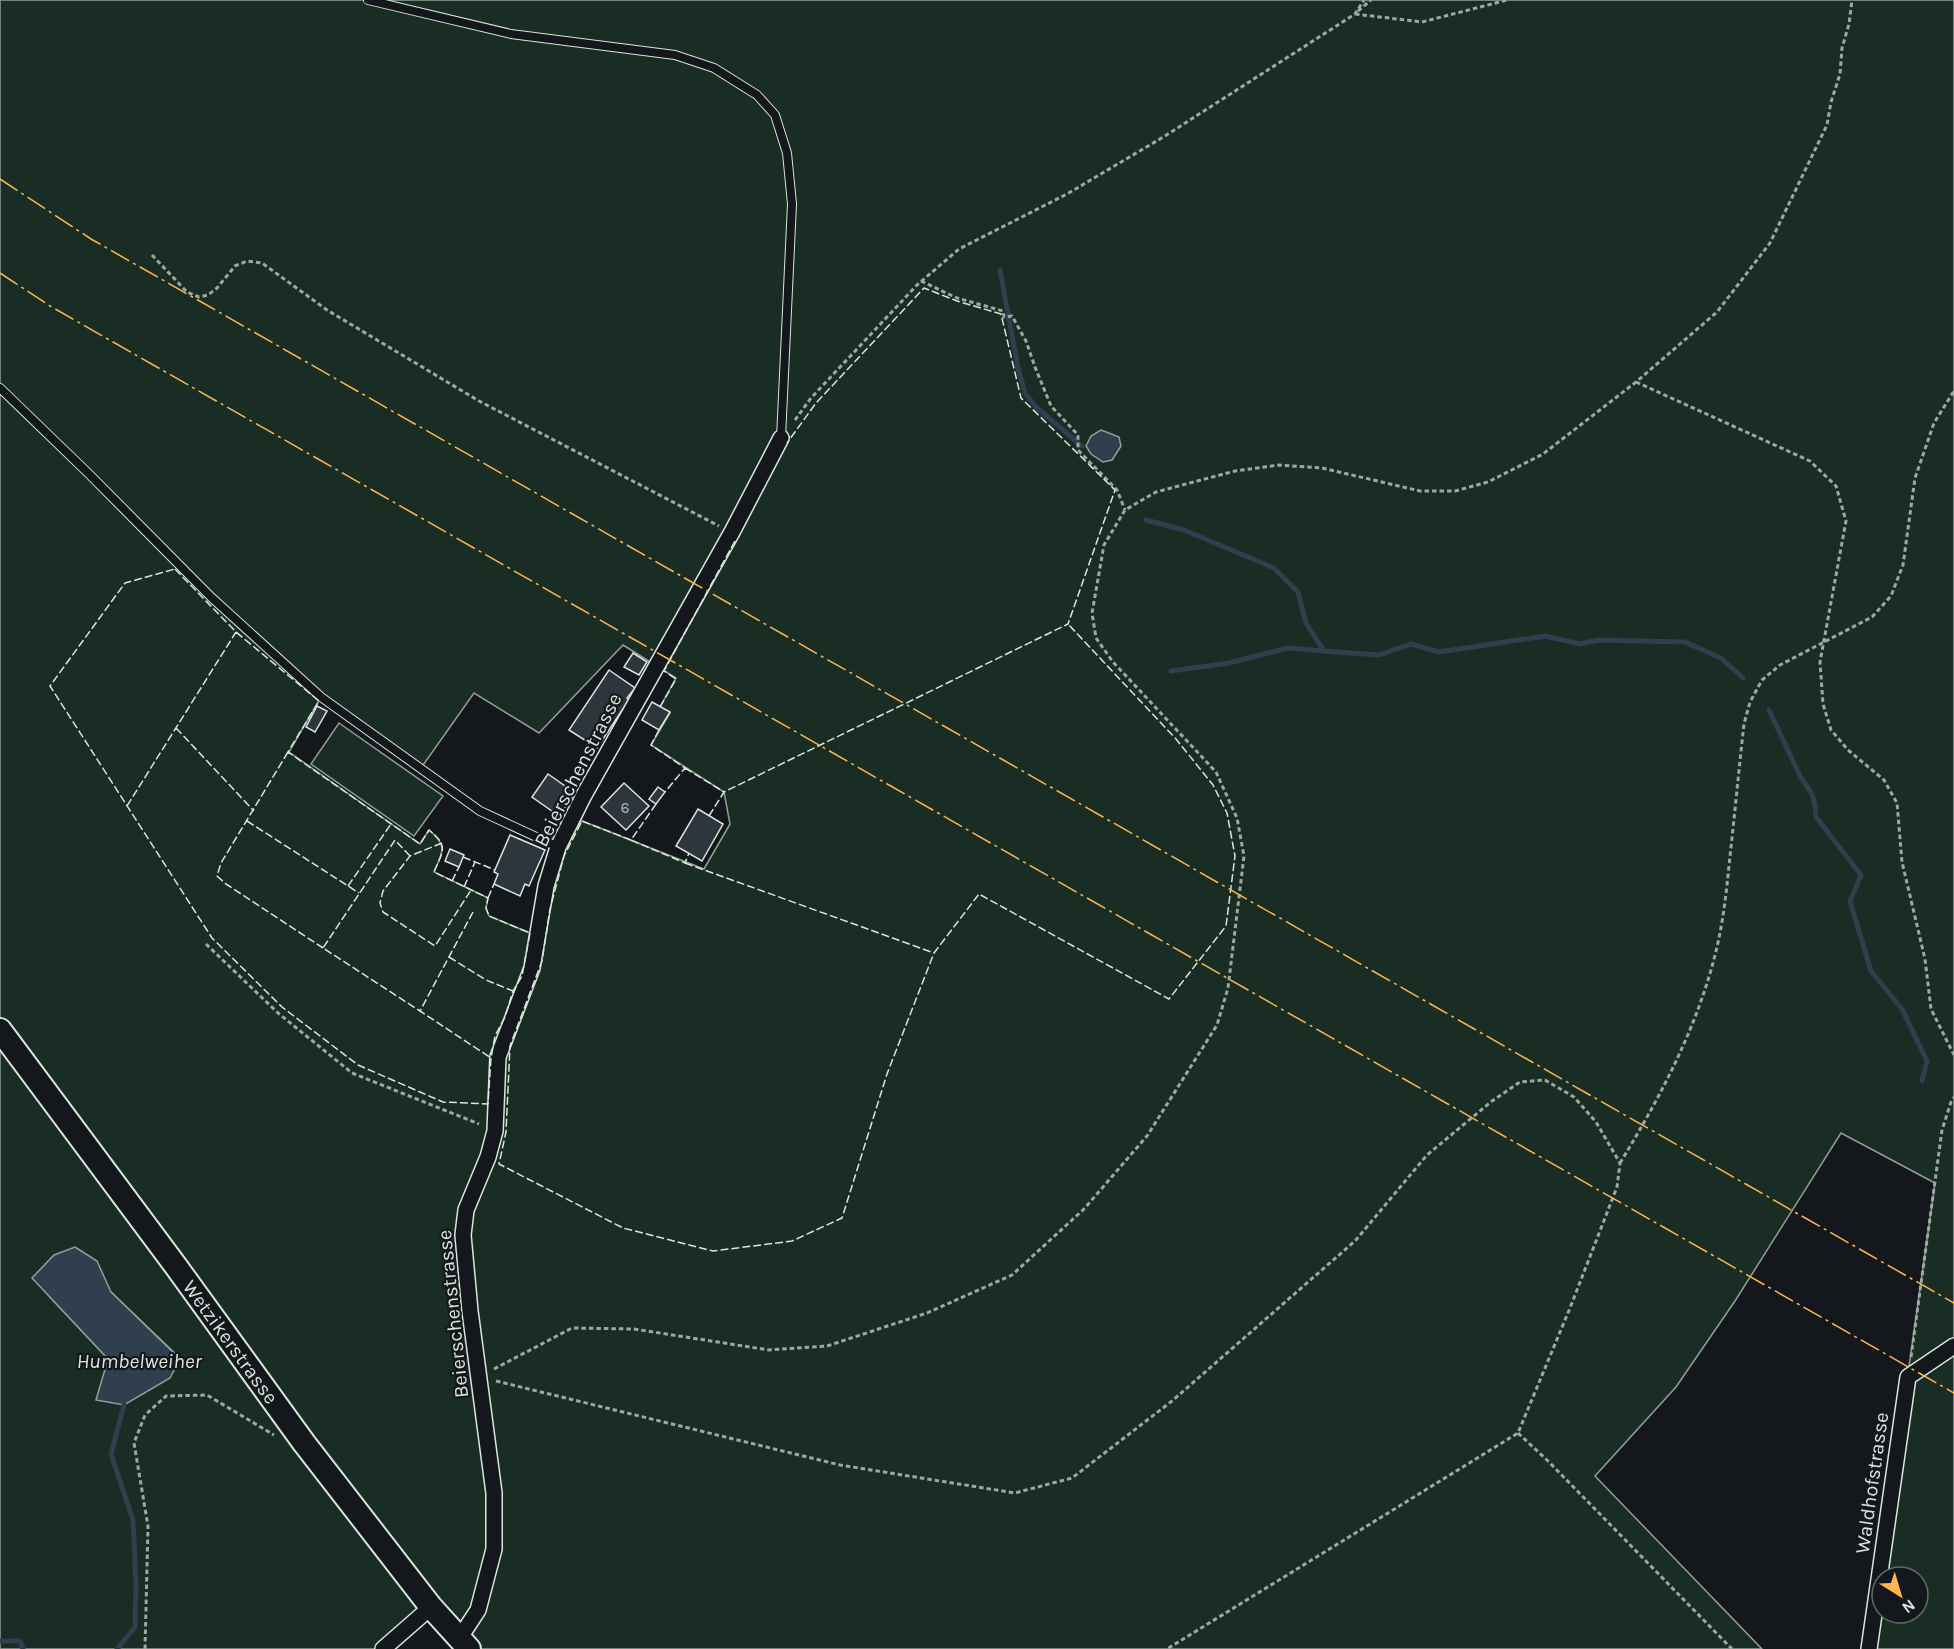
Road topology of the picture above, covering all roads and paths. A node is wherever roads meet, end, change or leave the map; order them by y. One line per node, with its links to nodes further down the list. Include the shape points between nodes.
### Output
1 (368, 0): 12 (lane, via 511,34 675,55 714,68 757,95 775,116 788,153 792,204)
2 (1364, 0): 6 (path)
3 (1371, 0): 6 (path)
4 (1508, 0): 6 (path, via 1422,22)
5 (1852, 0): 9 (path, via 1827,125 1770,243 1717,312)
6 (1355, 14): 8 (path, via 1165,136 1067,194 959,249)
7 (152, 255): 14 (path, via 187,292 199,297 217,288 235,266 247,261 261,263 327,310 479,401)
8 (921, 281): 12 (path, via 812,398); 13 (path, via 957,298 1004,311 1004,317 1012,316 1051,406 1078,435 1078,450 1117,490)
9 (1636, 382): 13 (path, via 1543,454 1488,482 1455,491 1420,491 1322,468 1279,465 1235,471 1156,492); 15 (path, via 1810,461 1836,486 1846,521)
10 (0, 388): 16 (lane, via 212,597 321,697 480,811)
11 (1954, 391): 15 (path, via 1934,423 1915,478 1903,565 1891,596 1872,617)
12 (782, 438): 14 (street, Beierschenstrasse)
13 (1125, 510): 24 (path, via 1104,545 1092,613 1096,638 1113,662 1216,772 1237,818 1244,856 1228,988 1217,1025 1147,1136 1084,1209 1012,1275 927,1313 826,1346 770,1350 634,1329 572,1328)
14 (732, 532): 16 (street, Beierschenstrasse)
15 (1824, 642): 19 (path, via 1820,662 1823,704 1831,730 1884,780 1897,803 1902,862 1925,959 1931,1009); 22 (path, via 1780,664 1762,680 1750,702 1744,724 1718,946 1678,1056)
16 (558, 847): 21 (street, Beierschenstrasse, via 546,886 532,968 498,1058)
17 (206, 944): 21 (path, via 278,1014 352,1073)
18 (0, 1030): 27 (street, Wetzikerstrasse)
19 (1954, 1055)
20 (1954, 1097): 25 (path, via 1942,1130)
21 (495, 1131): 24 (street, Beierschenstrasse, via 466,1210 463,1235)
22 (1620, 1163): 24 (path, via 1596,1122 1574,1097 1545,1080 1520,1082 1427,1155 1355,1241 1172,1401 1072,1478 1015,1492 840,1465); 26 (path, via 1617,1187)
23 (1954, 1346): 25 (street)
24 (480, 1377): 29 (street, Beierschenstrasse, via 494,1493 494,1549 478,1610)
25 (1908, 1377): 34 (street, Waldhofstrasse)
26 (1518, 1433): 32 (path); 33 (path)
27 (304, 1443): 28 (street, Wetzikerstrasse); 30 (path, via 279,1439 207,1395 166,1396 145,1415 134,1443 148,1526)
28 (431, 1607): 29 (street, Wetzikerstrasse); 31 (street)
29 (464, 1644)
30 (145, 1649)
31 (383, 1649)
32 (1167, 1649)
33 (1732, 1649)
34 (1869, 1649)

